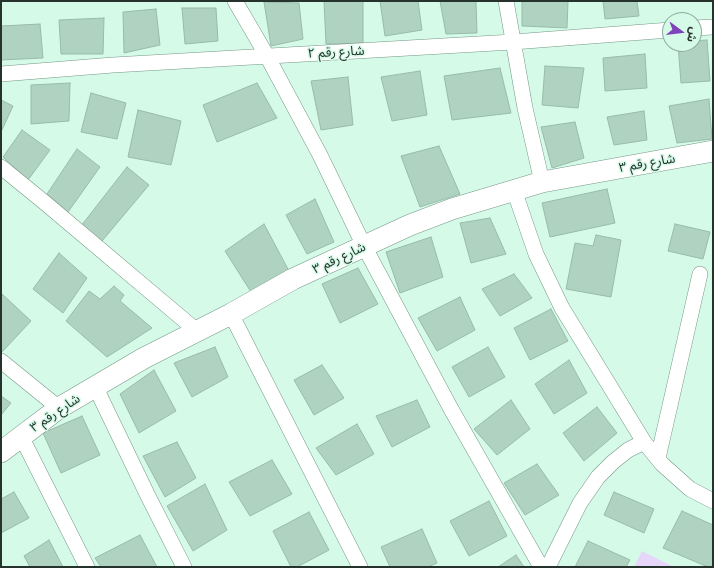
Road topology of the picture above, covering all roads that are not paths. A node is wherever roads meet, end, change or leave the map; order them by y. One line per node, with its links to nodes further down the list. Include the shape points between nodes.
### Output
1 (234, 1): 7 (street)
2 (506, 1): 6 (street)
3 (713, 27): 4 (street)
4 (702, 28)
5 (662, 31): 6 (street, شارع رقم ٢)
6 (513, 42): 7 (street, شارع رقم ٢); 11 (street)
7 (267, 56): 8 (street, شارع رقم ٢); 13 (street)
8 (1, 74)
9 (713, 151): 11 (street, شارع رقم ٣)
10 (1, 167): 16 (street)
11 (542, 182): 12 (street, شارع رقم ٣)
12 (514, 190): 13 (street, شارع رقم ٣, via 452,209); 21 (street, via 536,254 562,308)
13 (364, 246): 15 (street, شارع رقم ٣, via 293,279); 28 (street, via 451,409)
14 (700, 274): 23 (street)
15 (231, 314): 16 (street, شارع رقم ٣); 25 (street)
16 (197, 331): 18 (street, شارع رقم ٣)
17 (1, 361): 19 (street)
18 (95, 386): 19 (street, شارع رقم ٣); 27 (street)
19 (59, 408): 20 (street, شارع رقم ٣)
20 (21, 436): 22 (street, شارع رقم ٣); 26 (street)
21 (644, 442): 23 (street); 29 (street, via 628,450 598,477 580,503)
22 (1, 452)
23 (658, 458): 24 (street, via 690,489)
24 (713, 502)
25 (356, 566)
26 (87, 567)
27 (184, 567)
28 (540, 567)
29 (548, 567)

